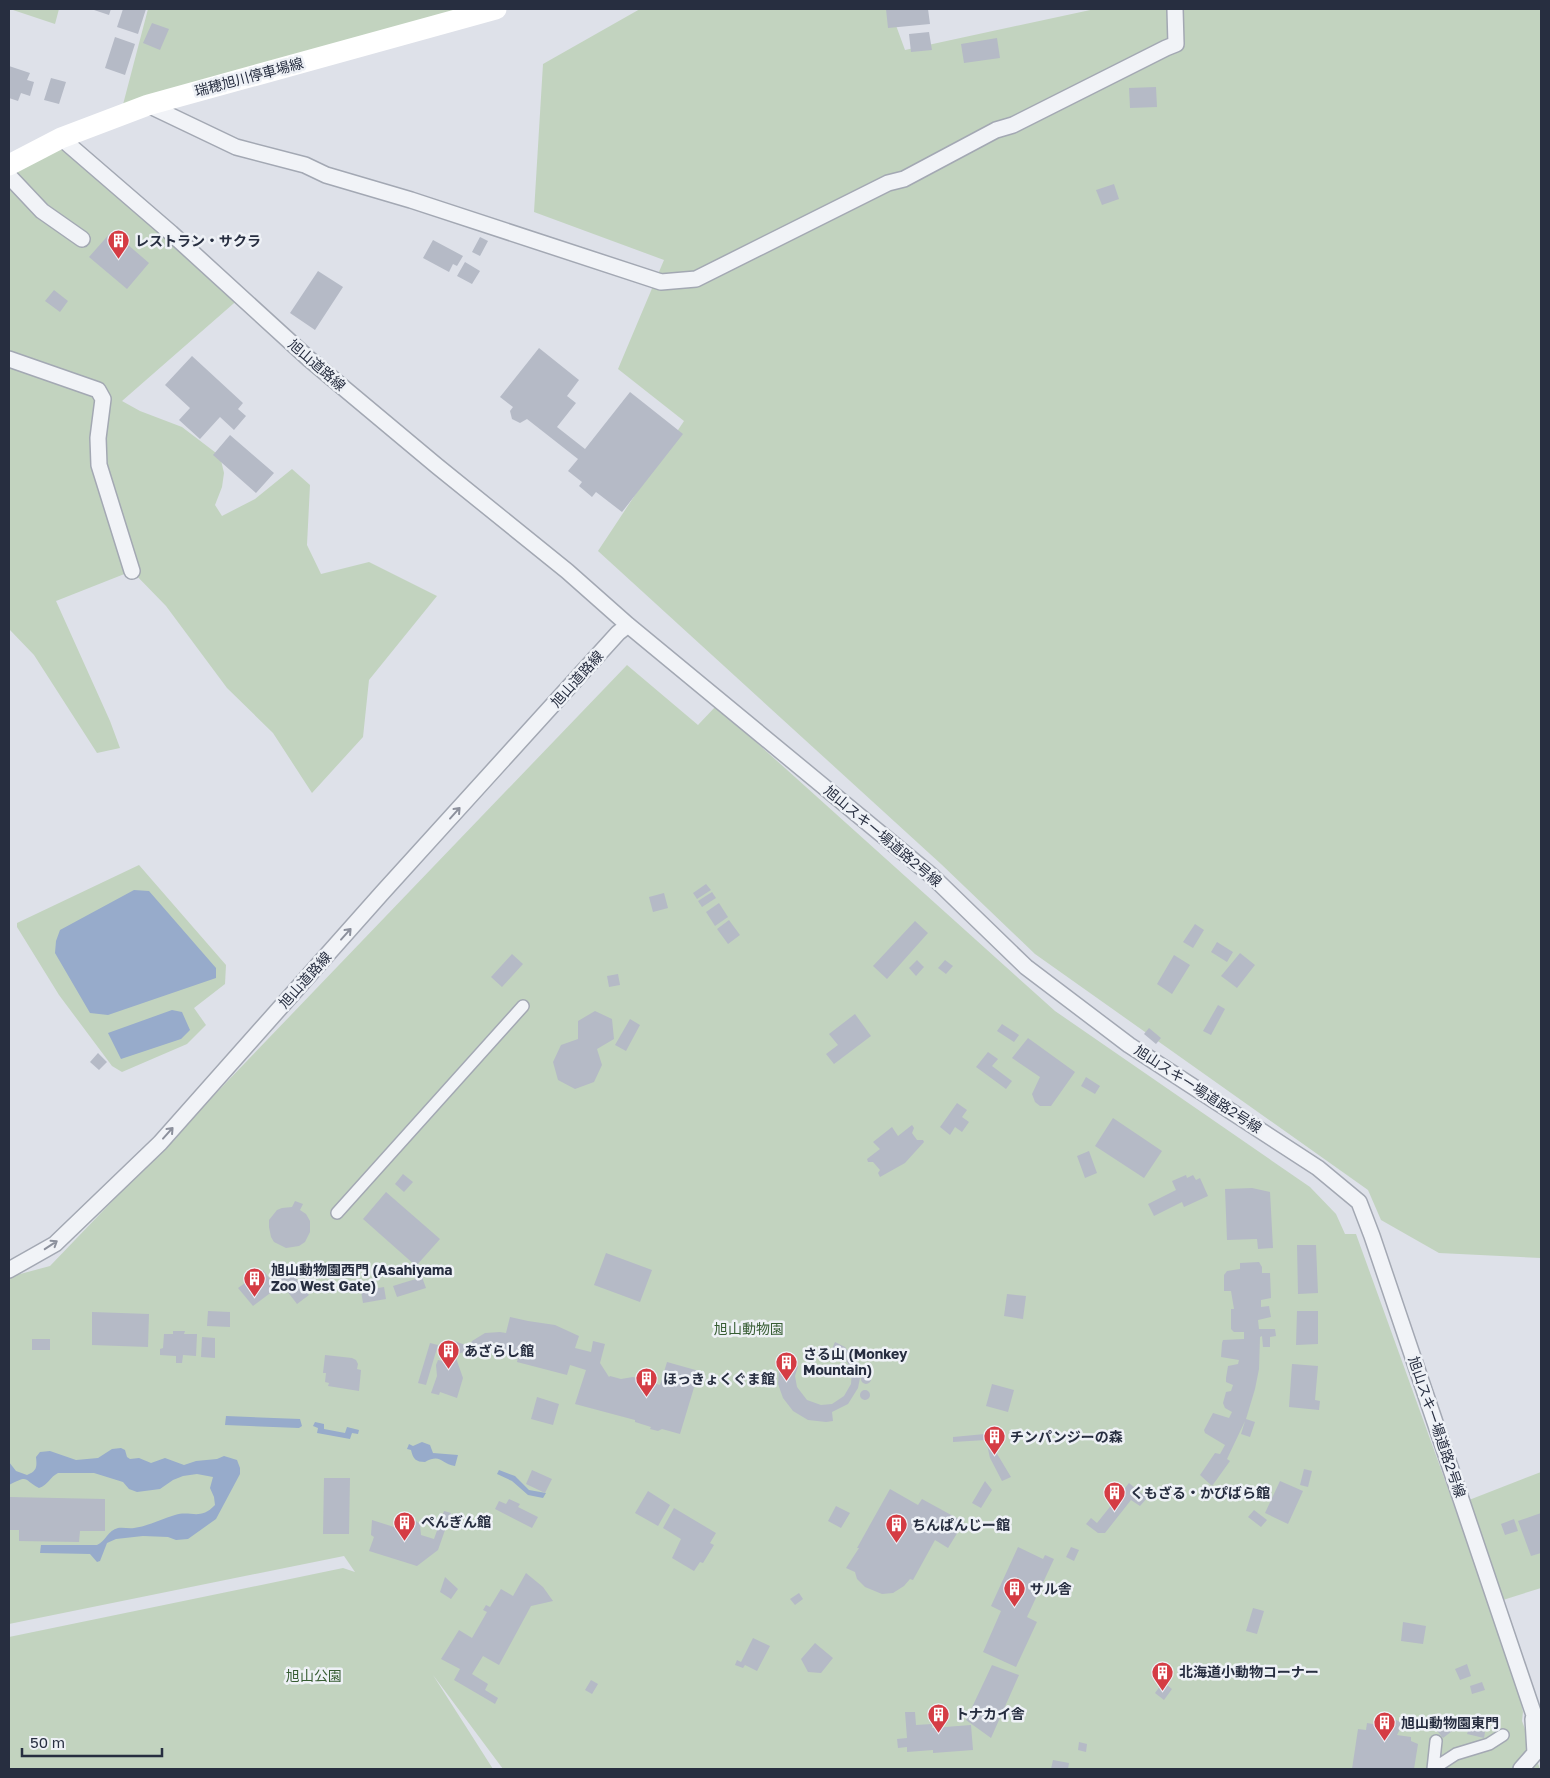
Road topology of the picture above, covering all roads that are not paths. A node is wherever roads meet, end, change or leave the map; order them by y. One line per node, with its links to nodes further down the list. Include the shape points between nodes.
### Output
1 (496, 9): 3 (main road, 瑞穂旭川停車場線)
2 (1175, 9): 3 (street, via 1176,44 696,279 662,282 326,175 305,165 236,147)
3 (148, 105): 4 (main road, 瑞穂旭川停車場線)
4 (61, 138): 5 (main road, 瑞穂旭川停車場線); 10 (street, 旭山道路線, via 171,232 309,359)
5 (9, 165)
6 (9, 176): 7 (street, via 42,211)
7 (82, 239)
8 (9, 359): 9 (street, via 98,390 103,399 98,438 99,465)
9 (132, 571)
10 (628, 625): 13 (street, 旭山道路線, one-way to 10, via 55,1244 160,1143 388,886); 14 (street, 旭山スキー場道路2号線, via 932,876 1026,967 1130,1045 1318,1168 1359,1202)
11 (523, 1006): 12 (street)
12 (337, 1213)
13 (9, 1270)
14 (1533, 1712): 15 (street); 19 (street, via 1535,1753)
15 (1541, 1731)
16 (1503, 1734): 18 (street, via 1489,1744 1456,1754)
17 (1436, 1741): 18 (street)
18 (1433, 1769)
19 (1521, 1769)

